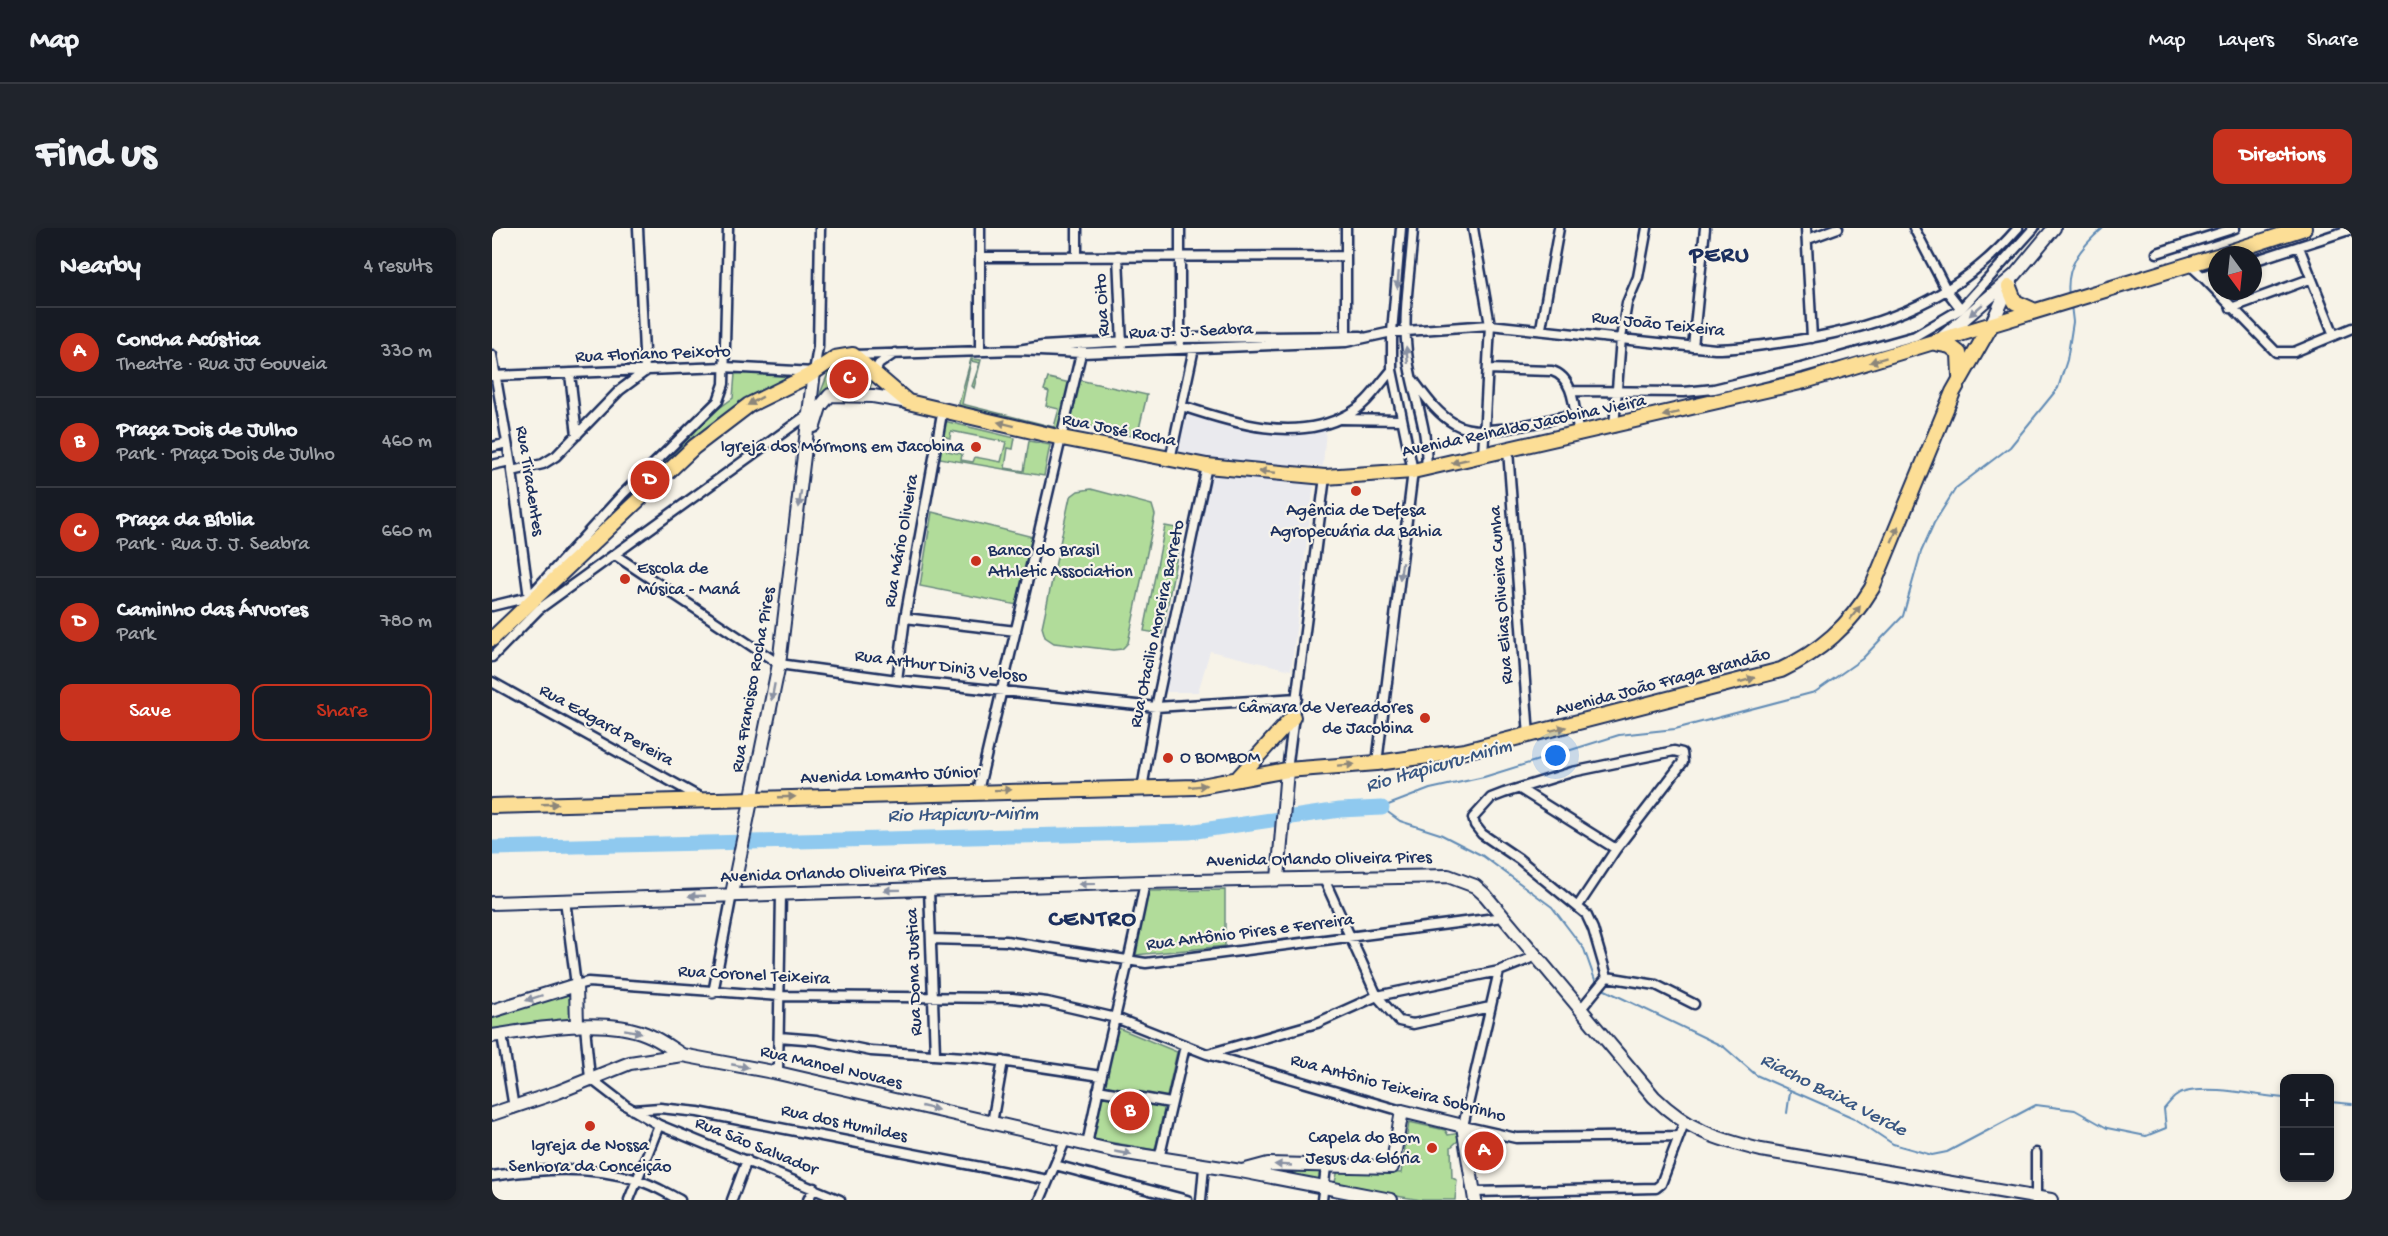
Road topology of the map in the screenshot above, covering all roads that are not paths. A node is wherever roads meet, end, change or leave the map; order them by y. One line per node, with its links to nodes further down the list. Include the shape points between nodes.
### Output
1 (638, 228): 74 (street)
2 (728, 228): 71 (street)
3 (820, 228): 60 (street, Rua Francisco Rocha Pires)
4 (980, 228): 31 (street)
5 (1077, 228): 32 (street)
6 (1180, 228): 29 (street)
7 (1346, 228): 30 (street)
8 (1401, 228): 48 (street, one-way to 48)
9 (1413, 228): 49 (street)
10 (1473, 228): 44 (street)
11 (1559, 228): 46 (street)
12 (1647, 228): 53 (street)
13 (1705, 228): 61 (street)
14 (1806, 228): 24 (street)
15 (1838, 228): 24 (street)
16 (1914, 228): 40 (street)
17 (2018, 228): 40 (street, Rua João Teixeira, via 1995,254)
18 (2034, 228): 42 (street)
19 (2054, 228): 39 (street)
20 (2235, 228): 23 (street)
21 (2304, 228): 25 (main road, Avenida Reinaldo Jacobina Vieira)
22 (2352, 229): 26 (street)
23 (2221, 230): 27 (street)
24 (1808, 239): 54 (street)
25 (2247, 246)
26 (2299, 247): 33 (street); 38 (street)
27 (2157, 254)
28 (1118, 256): 29 (street); 32 (street); 56 (street, Rua Oito)
29 (1180, 256): 30 (street); 51 (street)
30 (1346, 256): 52 (street)
31 (980, 257): 32 (street); 65 (street)
32 (1077, 257)
33 (2262, 258)
34 (2208, 259): 35 (main road, Avenida Reinaldo Jacobina Vieira)
35 (2190, 265): 37 (street); 43 (main road, Avenida Reinaldo Jacobina Vieira)
36 (2208, 274): 37 (street)
37 (2202, 276): 41 (street)
38 (2310, 279): 41 (street); 50 (street)
39 (2012, 281): 43 (main road, via 2015,302); 45 (street); 58 (street, one-way to 58)
40 (1947, 291): 42 (street); 54 (street, Rua João Teixeira, via 1876,324)
41 (2231, 308): 50 (street, via 2276,352 2287,354)
42 (1961, 309): 57 (street)
43 (2042, 309): 45 (main road, Avenida Reinaldo Jacobina Vieira)
44 (1490, 325): 46 (street, Rua João Teixeira); 49 (street, Rua João Teixeira); 72 (street)
45 (1991, 325): 58 (main road, Avenida Reinaldo Jacobina Vieira); 81 (main road, Avenida João Fraga Brandão)
46 (1541, 328): 53 (street, Rua João Teixeira)
47 (2352, 328): 50 (street)
48 (1392, 332): 49 (street, Rua J. J. Seabra); 52 (street, Rua J. J. Seabra); 73 (street)
49 (1405, 332): 80 (street, one-way to 49)
50 (2334, 335)
51 (1180, 338): 55 (street, Rua J. J. Seabra); 56 (street, Rua J. J. Seabra); 62 (street)
52 (1346, 338): 55 (street, Rua J. J. Seabra)
53 (1621, 338): 61 (street, Rua João Teixeira); 84 (street)
54 (1812, 338): 61 (street, Rua João Teixeira, via 1731,349)
55 (1294, 340): 63 (street, Rua J. J. Seabra)
56 (1121, 341): 59 (street, Rua J. J. Seabra); 66 (street, Rua Oito)
57 (1917, 342): 58 (main road, Avenida Reinaldo Jacobina Vieira); 78 (main road, Avenida Reinaldo Jacobina Vieira)
58 (1934, 342): 81 (main road, via 1959,353)
59 (1083, 343): 64 (street, Rua J. J. Seabra); 68 (street)
60 (818, 346): 70 (street); 77 (street, Rua Francisco Rocha Pires)
61 (1693, 347)
62 (1180, 348): 63 (street, Rua J. J. Seabra); 66 (street, Rua J. J. Seabra)
63 (1194, 348): 86 (street)
64 (1018, 350): 65 (street, Rua J. J. Seabra); 68 (street, Rua J. J. Seabra)
65 (980, 351): 67 (street, Rua J. J. Seabra)
66 (1122, 352): 68 (street, Rua J. J. Seabra)
67 (896, 353): 70 (street, Rua J. J. Seabra); 75 (street, via 879,364)
68 (1082, 353): 97 (street)
69 (492, 355): 79 (street, Rua Tiradentes)
70 (846, 356): 75 (main road); 77 (main road)
71 (724, 367): 74 (street, Rua Floriano Peixoto); 77 (street, Rua Floriano Peixoto); 111 (street, via 722,393 712,409 622,495)
72 (1488, 369): 83 (street, via 1552,371 1561,375); 94 (street)
73 (1392, 370): 91 (street, via 1360,407); 92 (street)
74 (645, 372): 76 (street, Rua Floriano Peixoto); 95 (street, via 620,390)
75 (874, 373): 85 (main road)
76 (570, 374): 79 (street, Rua Floriano Peixoto); 95 (street)
77 (811, 374): 89 (street, Rua Francisco Rocha Pires); 111 (main road, one-way to 111, via 749,405 694,447)
78 (1803, 375): 82 (street); 87 (main road, Avenida Reinaldo Jacobina Vieira, via 1754,394)
79 (494, 376): 99 (street, Rua Tiradentes)
80 (1411, 378): 94 (street, via 1454,424); 107 (street, via 1425,434)
81 (1960, 378): 124 (main road, Avenida João Fraga Brandão, one-way to 81, via 1781,670 1835,636 1872,588)
82 (1703, 390): 84 (street); 87 (street)
83 (1571, 391): 84 (street); 90 (street)
84 (1615, 392): 93 (street)
85 (908, 402): 88 (main road, Rua José Rocha); 98 (street, via 830,395 820,407)
86 (1182, 406): 91 (street, via 1232,423 1282,428 1305,428); 103 (street)
87 (1705, 406): 93 (main road, Avenida Reinaldo Jacobina Vieira, one-way to 93)
88 (943, 408): 97 (main road, Rua José Rocha, one-way to 88); 113 (street, Rua Mário Oliveira)
89 (810, 412): 98 (street, Rua Francisco Rocha Pires); 110 (street)
90 (1574, 414): 94 (street); 96 (street)
91 (1337, 419): 92 (street)
92 (1401, 420): 107 (street)
93 (1614, 427): 96 (main road, Avenida Reinaldo Jacobina Vieira)
94 (1486, 430): 102 (street)
95 (576, 435): 108 (street, via 550,461)
96 (1579, 435): 101 (main road, Avenida Reinaldo Jacobina Vieira)
97 (1062, 438): 103 (main road, Rua José Rocha); 114 (street)
98 (808, 441): 117 (street, Rua Francisco Rocha Pires, one-way to 117)
99 (507, 443): 100 (street); 104 (street, Rua Tiradentes)
100 (492, 447)
101 (1508, 450): 102 (main road, Avenida Reinaldo Jacobina Vieira); 124 (street, Rua Elias Oliveira Cunha)
102 (1484, 456): 107 (main road, Avenida Reinaldo Jacobina Vieira, one-way to 107)
103 (1170, 460): 106 (main road, Rua José Rocha)
104 (510, 461): 105 (street); 108 (street, Rua Tiradentes)
105 (492, 465)
106 (1207, 466): 109 (main road, Rua José Rocha, one-way to 106); 122 (street, Rua Otacilio Moreira Barreto)
107 (1420, 470): 109 (main road, Avenida Reinaldo Jacobina Vieira); 125 (street, one-way to 125)
108 (512, 471): 111 (street, Rua Tiradentes)
109 (1325, 477): 121 (street)
110 (615, 555): 111 (street); 117 (street, Rua Arthur Diniz Veloso)
111 (533, 603): 112 (street); 115 (main road); 116 (street)
112 (492, 606)
113 (905, 618): 114 (street); 118 (street, Rua Mário Oliveira)
114 (1016, 631): 120 (street)
115 (492, 639)
116 (492, 657)
117 (779, 664): 118 (street, Rua Arthur Diniz Veloso); 132 (street, Rua Francisco Rocha Pires, one-way to 132)
118 (897, 680): 120 (street, Rua Arthur Diniz Veloso)
119 (492, 682): 131 (street, Rua Edgard Pereira)
120 (1001, 691): 122 (street, Rua Arthur Diniz Veloso); 130 (street)
121 (1297, 698): 122 (street, Rua Arthur Diniz Veloso); 123 (street)
122 (1156, 707): 128 (street, Rua Otacilio Moreira Barreto)
123 (1293, 717): 126 (street); 127 (main road)
124 (1529, 736): 125 (main road, Avenida João Fraga Brandão, via 1442,756)
125 (1377, 763): 126 (main road, Avenida João Fraga Brandão, one-way to 125)
126 (1287, 775): 127 (main road, Avenida Lomanto Júnior); 135 (street)
127 (1239, 777): 128 (main road, Avenida Lomanto Júnior, one-way to 127, via 1196,787)
128 (1142, 789): 130 (main road, Avenida Lomanto Júnior, one-way to 128)
129 (1520, 789): 134 (street); 134 (street, via 1591,768 1674,751 1682,753 1683,762); 143 (street, via 1491,798 1473,818 1475,825)
130 (978, 791): 132 (main road, Avenida Lomanto Júnior, one-way to 130)
131 (703, 799): 132 (main road, Avenida Lomanto Júnior); 133 (main road, Avenida Lomanto Júnior, one-way to 131)
132 (751, 803): 138 (street, Rua Francisco Rocha Pires)
133 (492, 806)
134 (1616, 849): 143 (street)
135 (1279, 872): 136 (street, Avenida Orlando Oliveira Pires); 137 (street, Avenida Orlando Oliveira Pires)
136 (1324, 879): 144 (street, Avenida Orlando Oliveira Pires, via 1448,876 1475,886); 145 (street)
137 (1145, 882): 139 (street, Avenida Orlando Oliveira Pires, one-way to 139); 148 (street)
138 (733, 888): 140 (street, Avenida Orlando Oliveira Pires); 141 (street, Avenida Orlando Oliveira Pires, one-way to 141); 152 (street, Rua Francisco Rocha Pires)
139 (929, 889): 140 (street, Avenida Orlando Oliveira Pires, one-way to 140); 146 (street, Rua Dona Justica)
140 (781, 893): 153 (street)
141 (565, 900): 142 (street, Avenida Orlando Oliveira Pires); 151 (street)
142 (492, 903)
143 (1578, 906): 150 (street, via 1593,929)
144 (1503, 917): 145 (street, Rua Antônio Pires e Ferreira); 147 (street, Avenida Orlando Oliveira Pires)
145 (1353, 938): 148 (street, Rua Antônio Pires e Ferreira); 154 (street)
146 (931, 939): 148 (street, Rua Antônio Pires e Ferreira, via 1006,941); 155 (street, Rua Dona Justica)
147 (1534, 957): 149 (street); 158 (street, Avenida Orlando Oliveira Pires)
148 (1130, 962): 160 (street)
149 (1499, 970): 154 (street); 157 (street)
150 (1603, 983): 156 (street, via 1656,985); 158 (street)
151 (576, 985): 152 (street, Rua Coronel Teixeira, via 588,982); 159 (street, one-way to 159); 161 (street)
152 (713, 993): 153 (street, Rua Coronel Teixeira)
153 (780, 996): 155 (street, Rua Coronel Teixeira); 163 (street)
154 (1377, 996): 157 (street, via 1399,1021 1407,1024); 165 (street, via 1317,1023)
155 (932, 998): 160 (street, Rua Coronel Teixeira, via 1031,999); 166 (street, Rua Dona Justica)
156 (1694, 1004)
157 (1490, 1007): 183 (street)
158 (1580, 1010): 181 (street, Avenida Orlando Oliveira Pires, via 1654,1097)
159 (492, 1011)
160 (1116, 1018): 164 (street, Rua Antônio Teixeira Sobrinho); 172 (street)
161 (581, 1026): 162 (street); 168 (street, one-way to 168, via 639,1032); 173 (street)
162 (497, 1035): 176 (street)
163 (779, 1037): 166 (street, via 871,1051); 171 (street)
164 (1185, 1046): 167 (street, Rua Antônio Teixeira Sobrinho); 175 (street)
165 (1244, 1046): 167 (street); 170 (street)
166 (935, 1054): 169 (street)
167 (1207, 1054): 170 (street, Rua Antônio Teixeira Sobrinho)
168 (682, 1055): 171 (street, Rua Manoel Novaes, one-way to 171); 173 (street, Rua Manoel Novaes, via 639,1060)
169 (1003, 1061): 172 (street); 180 (street)
170 (1243, 1065): 178 (street, Rua Antônio Teixeira Sobrinho)
171 (778, 1073): 180 (street, Rua Manoel Novaes, one-way to 180)
172 (1101, 1076): 174 (street)
173 (590, 1078): 176 (street, Rua Manoel Novaes); 177 (street, Rua São Salvador)
174 (1098, 1090): 175 (street); 186 (street)
175 (1170, 1103): 188 (street)
176 (514, 1108): 179 (street, Rua Manoel Novaes)
177 (633, 1110): 182 (street, Rua São Salvador); 196 (street, Rua dos Humildes, via 698,1112)
178 (1402, 1111): 183 (street, Rua Antônio Teixeira Sobrinho); 192 (street, via 1392,1167)
179 (492, 1114)
180 (992, 1123): 185 (street, Rua Manoel Novaes)
181 (1684, 1124): 184 (street); 201 (street, Avenida Orlando Oliveira Pires, via 1721,1140 1761,1150)
182 (659, 1125): 189 (street, Rua São Salvador); 195 (street)
183 (1463, 1126): 184 (street, Rua Antônio Teixeira Sobrinho, via 1516,1138); 200 (street)
184 (1678, 1137): 198 (street, via 1658,1187)
185 (1065, 1140): 186 (street, Rua Manoel Novaes); 190 (street)
186 (1087, 1145): 188 (street, Rua Manoel Novaes, one-way to 188)
187 (2036, 1153): 201 (street)
188 (1160, 1159): 191 (street, Rua Manoel Novaes)
189 (747, 1160): 197 (street, Rua São Salvador); 204 (street)
190 (1055, 1165): 196 (street); 208 (street)
191 (1204, 1167): 193 (street, Rua Manoel Novaes); 209 (street)
192 (1326, 1167): 193 (street, one-way to 193, via 1268,1164); 199 (street)
193 (1241, 1171): 199 (street)
194 (492, 1176): 195 (street, via 574,1170)
195 (638, 1180): 202 (street); 203 (street)
196 (1047, 1180): 207 (street)
197 (814, 1188): 205 (street); 206 (street, Rua São Salvador)
198 (1560, 1190): 200 (street); 211 (street)
199 (1323, 1194): 210 (street)
200 (1474, 1196)
201 (2029, 1199): 212 (street, Avenida Orlando Oliveira Pires)
202 (630, 1200)
203 (680, 1200)
204 (732, 1200)
205 (808, 1200)
206 (840, 1200)
207 (1040, 1200)
208 (1187, 1200)
209 (1201, 1200)
210 (1391, 1200)
211 (1552, 1200)
212 (2051, 1200)

